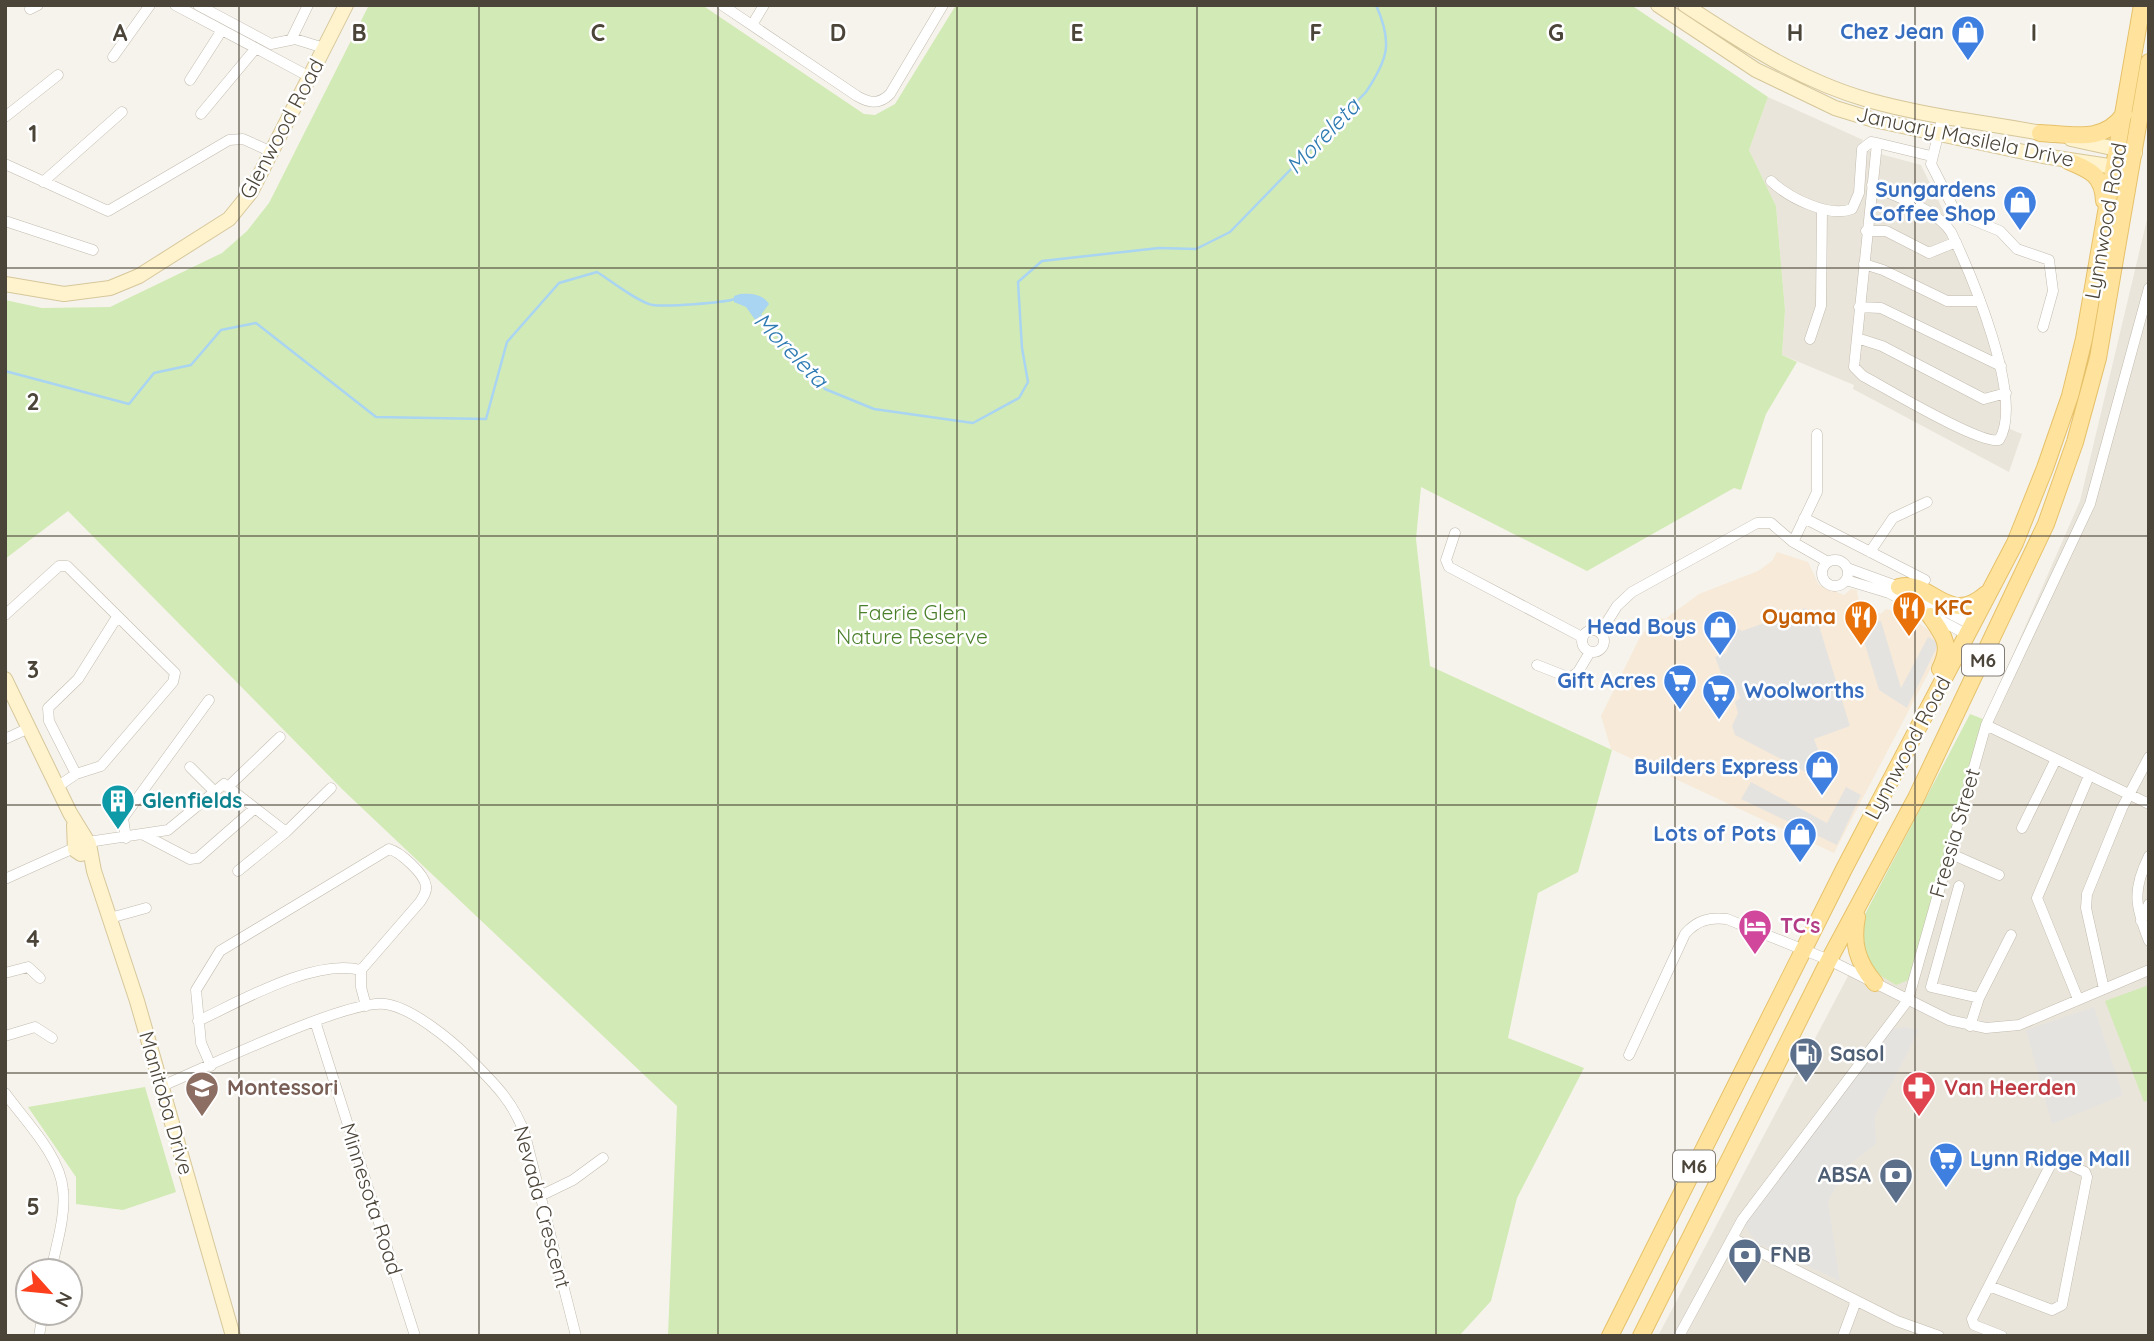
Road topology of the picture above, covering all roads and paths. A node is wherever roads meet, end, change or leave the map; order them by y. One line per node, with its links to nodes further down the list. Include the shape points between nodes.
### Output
1 (150, 5): 17 (street)
2 (176, 5): 13 (street)
3 (308, 5): 14 (street)
4 (346, 5): 16 (street, Glenwood Road)
5 (722, 5): 12 (street)
6 (764, 5): 12 (street)
7 (943, 5): 12 (street, via 883,100 865,101)
8 (1658, 5): 28 (street, January Masilela Drive, via 1756,70 1813,98 1874,120)
9 (1685, 5): 25 (street, January Masilela Drive, via 1790,71 1869,100)
10 (2142, 5): 22 (main road, Lynnwood Road / M6)
11 (202, 6): 14 (street, via 271,44)
12 (752, 26)
13 (222, 30): 15 (street); 21 (street)
14 (291, 40): 16 (street)
15 (256, 48): 20 (street); 24 (street)
16 (324, 48): 20 (street, Glenwood Road)
17 (113, 57)
18 (2149, 62): 32 (main road, Lynnwood Road / M6)
19 (58, 75): 26 (street)
20 (310, 77): 30 (street, Glenwood Road)
21 (190, 80)
22 (2126, 111): 27 (main road, via 2109,131 2097,135); 32 (main road, Lynnwood Road / M6)
23 (122, 112): 37 (street)
24 (201, 114)
25 (1942, 116): 27 (street, January Masilela Drive); 28 (street)
26 (5, 117)
27 (2040, 133): 32 (street, January Masilela Drive)
28 (1938, 134): 31 (street); 33 (street, January Masilela Drive)
29 (1877, 143): 31 (street); 38 (street); 39 (street, via 1862,149 1859,193 1853,209 1842,214)
30 (272, 152): 37 (street, via 243,139 229,139 108,211); 46 (street, Glenwood Road, via 248,196 229,219 128,281 79,293)
31 (1931, 156): 50 (street, via 1935,173 1961,217 2000,231 2017,249 2049,260 2053,291)
32 (2129, 157): 35 (main road, Lynnwood Road / M6); 56 (main road, Lynnwood Road / M6, via 2098,358)
33 (2068, 161): 35 (street, January Masilela Drive); 43 (main road, via 2094,172 2102,181)
34 (5, 164): 37 (street)
35 (2115, 167): 43 (main road, Lynnwood Road / M6)
36 (1771, 180): 39 (street)
37 (43, 182)
38 (1872, 185): 41 (street); 42 (street, via 1944,222)
39 (1822, 209): 52 (street, via 1821,306)
40 (5, 221): 44 (street)
41 (1866, 231): 42 (street, via 1886,231 1929,253); 45 (street)
42 (1956, 242): 48 (street)
43 (2102, 242): 69 (main road, Lynnwood Road / M6, via 2084,339 2058,433 2015,543)
44 (93, 250)
45 (1864, 264): 48 (street, via 1947,301); 49 (street)
46 (5, 284)
47 (2149, 288): 81 (street, Freesia Street, via 2091,504)
48 (1978, 301): 53 (street)
49 (1859, 307): 51 (street); 53 (street, via 1881,308)
50 (2043, 327)
51 (1857, 338): 54 (street, via 1882,346 1984,399); 54 (street, via 1856,371 1990,442 1999,440 2006,428)
52 (1810, 340)
53 (2001, 366): 54 (street)
54 (2006, 393)
55 (1817, 434): 58 (street, via 1818,488)
56 (2064, 473): 73 (main road, via 1992,627); 77 (main road, Lynnwood Road / M6, via 2046,524)
57 (1927, 502): 62 (street, via 1893,518)
58 (1804, 518): 60 (street); 62 (street)
59 (1455, 534): 75 (street, via 1446,561 1449,567)
60 (1793, 542): 61 (street); 74 (street, via 1771,523 1747,527 1632,592)
61 (1806, 550): 63 (street); 65 (street)
62 (1870, 552): 67 (street)
63 (1828, 562): 64 (street, via 1837,560); 65 (street)
64 (1847, 568): 66 (street); 68 (street)
65 (1822, 573): 66 (street, via 1830,585)
66 (1846, 580): 71 (street, via 1889,593)
67 (1924, 580)
68 (1899, 587): 69 (main road, via 1912,587 1955,606 1973,604); 73 (street)
69 (1988, 593): 73 (main road, Lynnwood Road / M6)
70 (5, 615): 72 (street, via 63,565)
71 (1930, 616): 73 (street); 85 (main road, via 1948,648)
72 (117, 617): 89 (street, via 78,679 48,708); 89 (street, via 173,671 175,679 102,766)
73 (1975, 631): 77 (main road, via 1989,644); 85 (main road, Lynnwood Road / M6)
74 (1600, 633): 75 (street, via 1590,630); 76 (street, via 1602,647)
75 (1583, 637): 76 (street, via 1582,645)
76 (1590, 652): 78 (street, via 1570,678)
77 (1981, 664): 109 (main road, Lynnwood Road / M6)
78 (1537, 665)
79 (5, 680): 82 (street, Manitoba Drive)
80 (209, 700): 101 (street, via 123,818)
81 (1986, 725): 87 (street); 103 (street, Freesia Street)
82 (29, 729): 84 (street); 92 (street, Manitoba Drive)
83 (280, 737): 91 (street)
84 (5, 739)
85 (1908, 749): 116 (main road, Lynnwood Road / M6)
86 (2149, 757): 95 (street)
87 (2056, 759): 90 (street); 98 (street)
88 (190, 767): 94 (street)
89 (76, 774): 92 (street)
90 (2089, 776): 95 (street); 125 (street, via 2036,898)
91 (229, 786): 94 (street); 97 (street)
92 (57, 787): 102 (street, Manitoba Drive)
93 (331, 788): 99 (street)
94 (213, 790): 100 (street, via 168,830)
95 (2130, 794): 96 (street); 123 (street, via 2086,901)
96 (2149, 804)
97 (255, 808): 99 (street); 100 (street, via 198,859)
98 (2022, 828)
99 (285, 832): 105 (street)
100 (144, 835): 101 (street)
101 (126, 838): 102 (street)
102 (82, 846): 107 (street); 112 (street, Manitoba Drive)
103 (1949, 853): 106 (street); 126 (street, Freesia Street)
104 (2149, 856): 113 (street, via 2137,879)
105 (238, 871)
106 (1999, 875)
107 (5, 878)
108 (1959, 886): 124 (street, via 1931,987)
109 (1859, 904): 117 (main road, Lynnwood Road / M6); 122 (main road, via 1856,949)
110 (2149, 904): 113 (street)
111 (146, 908): 112 (street)
112 (110, 918): 135 (street, Manitoba Drive)
113 (2141, 920): 115 (street)
114 (2011, 934): 124 (street)
115 (2149, 941)
116 (1805, 949): 117 (street); 133 (street, via 1727,919 1700,921 1691,927); 148 (main road, Lynnwood Road / M6)
117 (1829, 960): 122 (street); 144 (main road, Lynnwood Road / M6)
118 (362, 970): 127 (street); 128 (street, via 346,967 312,974); 128 (street, via 426,890 424,881 389,849 227,944 198,984)
119 (2149, 970): 123 (street)
120 (5, 973): 121 (street, via 28,967)
121 (40, 978)
122 (1875, 983): 126 (street)
123 (2104, 989): 125 (street)
124 (1979, 998): 130 (street)
125 (2078, 999): 130 (street, via 2019,1026)
126 (1908, 1000): 130 (street); 139 (street, Freesia Street)
127 (366, 1006): 129 (street, Nevada Crescent); 138 (street, Nevada Crescent, via 395,1006 435,1030 502,1092 519,1118)
128 (198, 1021): 134 (street, via 203,1052)
129 (316, 1021): 134 (street, Nevada Crescent); 146 (street, Minnesota Road)
130 (1970, 1026)
131 (5, 1036): 132 (street, via 35,1027)
132 (52, 1038)
133 (1629, 1055)
134 (211, 1066): 135 (street, Nevada Crescent)
135 (162, 1086): 145 (street, Manitoba Drive)
136 (7, 1100): 140 (street, via 54,1163 63,1185)
137 (603, 1158): 138 (street)
138 (540, 1196): 147 (street, Nevada Crescent)
139 (1732, 1238): 142 (street); 149 (street, Freesia Street)
140 (54, 1257)
141 (1989, 1286): 141 (street, via 2052,1310 2062,1305 2085,1172 2053,1160); 143 (street, via 1972,1320)
142 (1856, 1301): 150 (street); 151 (street)
143 (1975, 1331): 152 (street)
144 (1641, 1335)
145 (233, 1336)
146 (415, 1336)
147 (576, 1336)
148 (1610, 1336)
149 (1679, 1336)
150 (1843, 1336)
151 (1939, 1336)
152 (2002, 1336)

